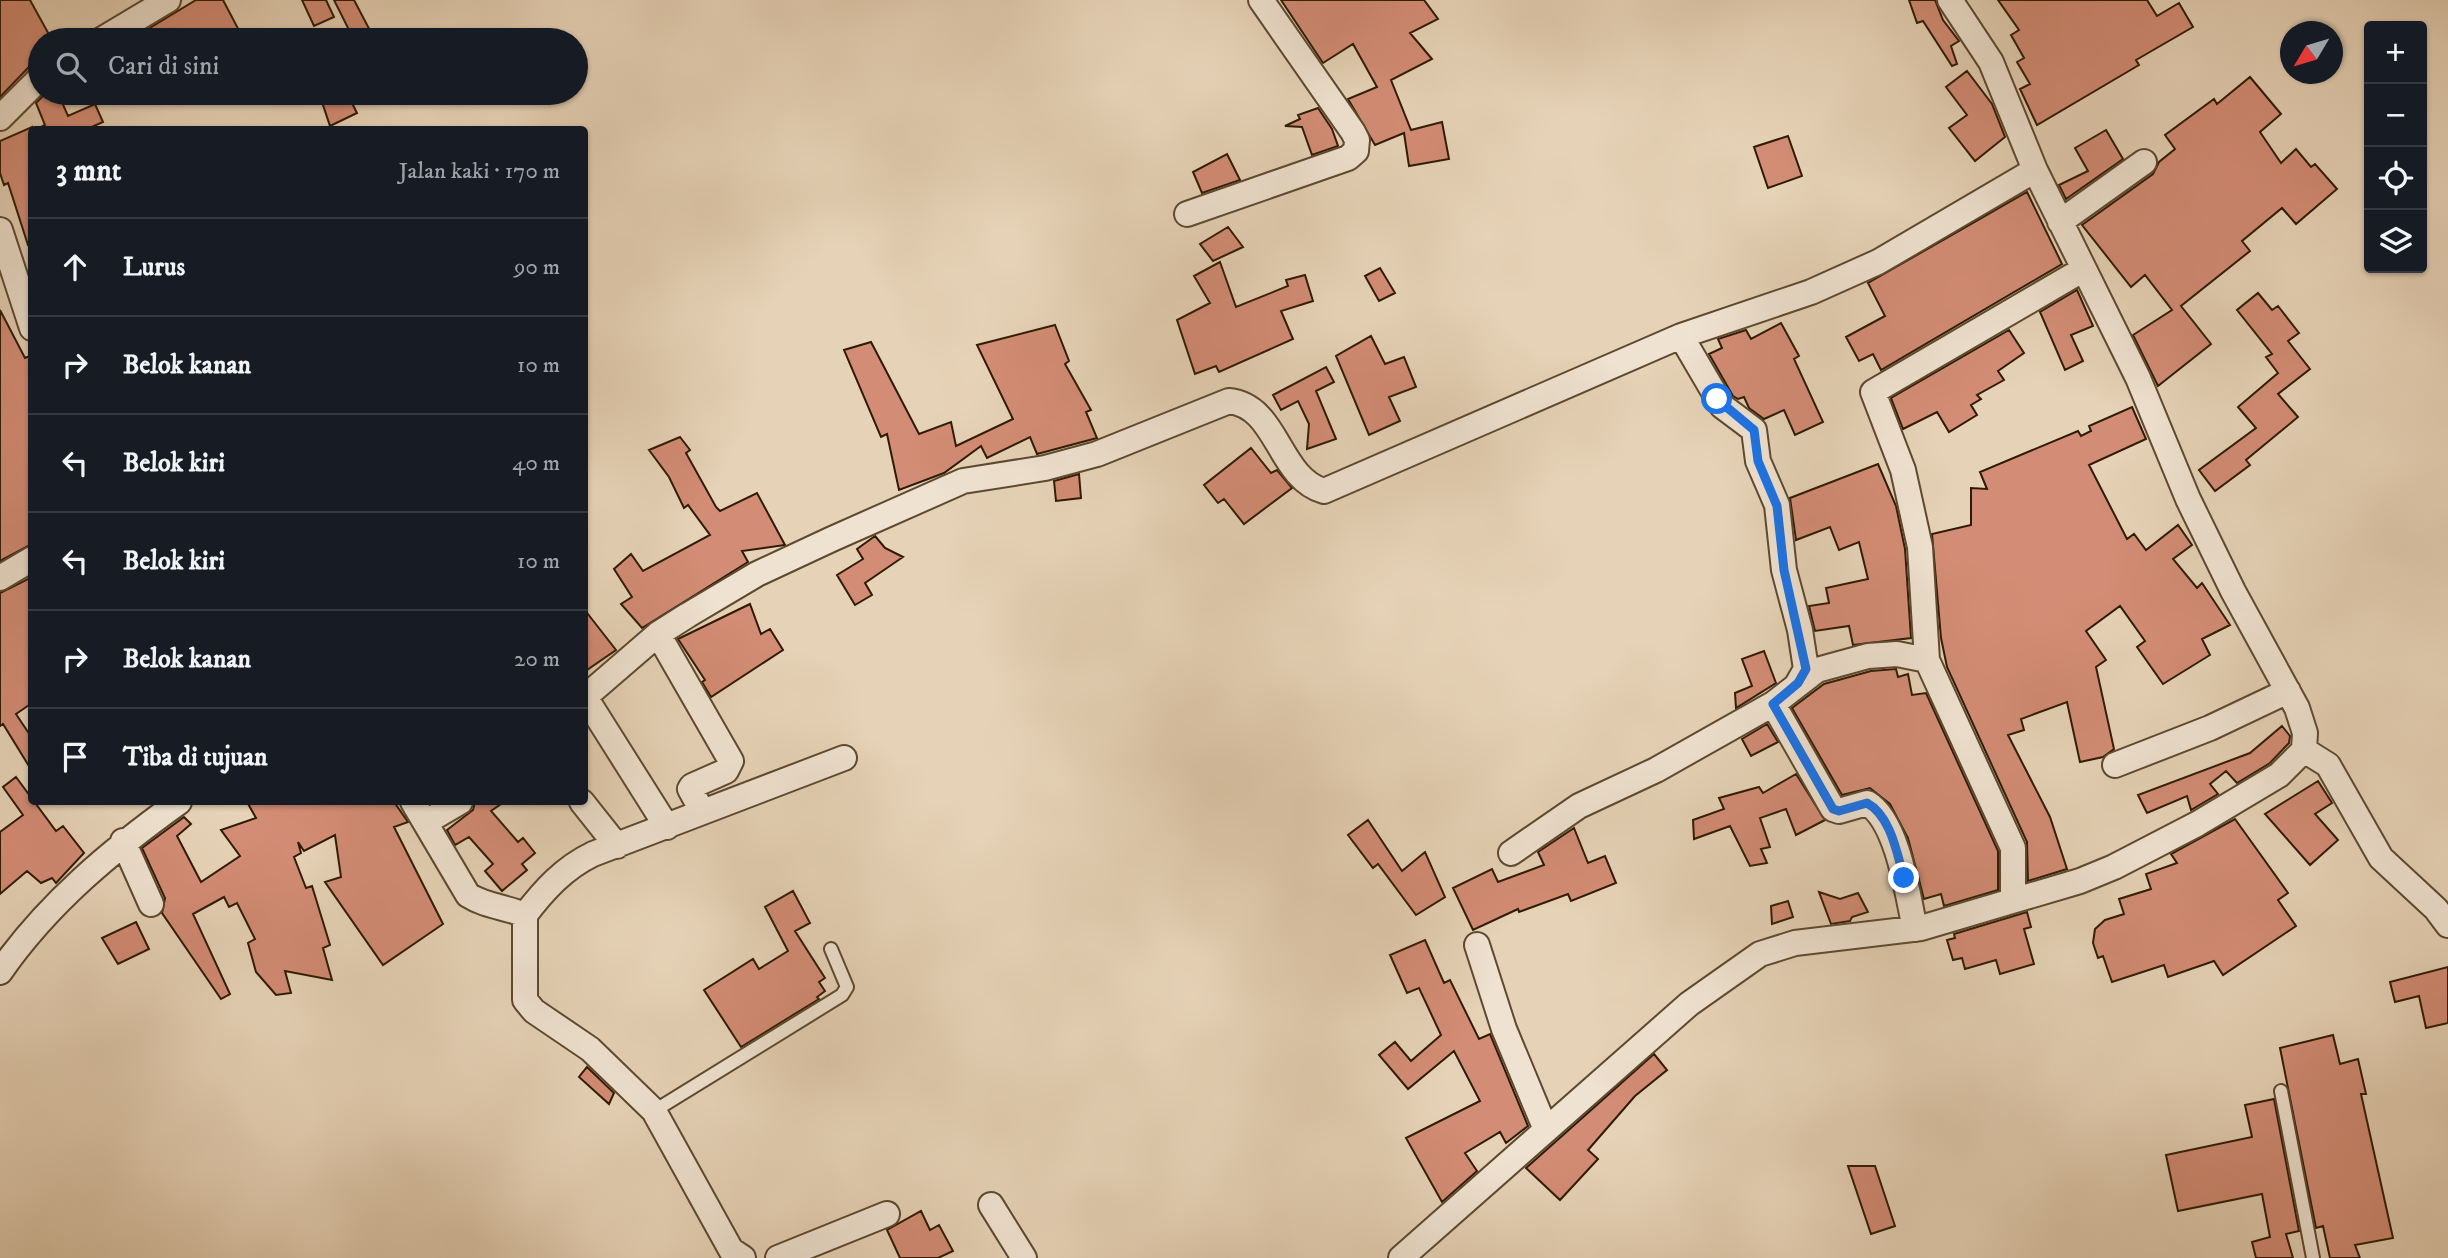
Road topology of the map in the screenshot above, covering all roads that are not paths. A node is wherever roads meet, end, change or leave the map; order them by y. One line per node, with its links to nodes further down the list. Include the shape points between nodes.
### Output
1 (168, 0): 4 (street)
2 (1261, 0): 9 (street, via 1353,132 1356,151 1348,158)
3 (1950, 0): 8 (street, via 1991,62)
4 (121, 28)
5 (28, 90): 6 (street)
6 (0, 118)
7 (2144, 162): 10 (street)
8 (2035, 170): 10 (street); 14 (street, via 1878,262 1811,292)
9 (1187, 214)
10 (2060, 222): 12 (street)
11 (2, 246): 13 (street)
12 (2084, 270): 18 (street, via 1873,391 1903,470 1920,547); 20 (street, via 2138,378 2188,499)
13 (28, 317)
14 (1681, 336): 17 (street, via 1324,491 1309,487 1295,472 1254,410 1229,401 1097,454 963,481 757,575); 19 (street, via 1722,407 1754,430 1758,461 1777,506 1784,570 1800,630 1806,669)
15 (28, 561): 16 (street)
16 (0, 578)
17 (658, 634): 21 (street); 30 (street, via 731,761 726,771 690,789)
18 (1927, 660): 19 (street, via 1897,654 1868,656 1817,670); 36 (street, via 2013,848)
19 (1798, 683): 23 (street)
20 (2288, 691): 24 (street, via 2305,733); 26 (street)
21 (588, 694)
22 (588, 703): 32 (street)
23 (1773, 704): 35 (street, via 1570,811); 40 (street, via 1833,809 1867,803 1880,816 1892,838)
24 (2304, 750): 36 (street, via 2278,775 2165,842 2080,881); 39 (street, via 2329,765 2381,858)
25 (844, 758): 30 (street)
26 (2115, 765)
27 (175, 805): 33 (street)
28 (448, 805): 31 (street)
29 (584, 805): 34 (street)
30 (702, 810): 32 (street)
31 (420, 812): 38 (street, via 468,895)
32 (667, 827): 34 (street)
33 (123, 841): 37 (street); 43 (street, via 27,933)
34 (617, 846): 38 (street, via 575,863)
35 (1511, 853)
36 (2013, 900): 40 (street)
37 (151, 904)
38 (524, 915): 45 (street, via 525,1000 590,1049)
39 (2448, 925)
40 (1915, 929): 46 (street, via 1795,943 1760,954 1689,1004)
41 (1477, 945): 46 (street, via 1504,1029)
42 (831, 949): 45 (lane, via 847,987 842,995)
43 (0, 972)
44 (2281, 1091): 53 (lane)
45 (654, 1111): 49 (street, via 731,1250)
46 (1546, 1130): 52 (street)
47 (991, 1205): 51 (street)
48 (887, 1214): 50 (street)
49 (743, 1258)
50 (778, 1258)
51 (1024, 1258)
52 (1401, 1258)
53 (2314, 1258)

